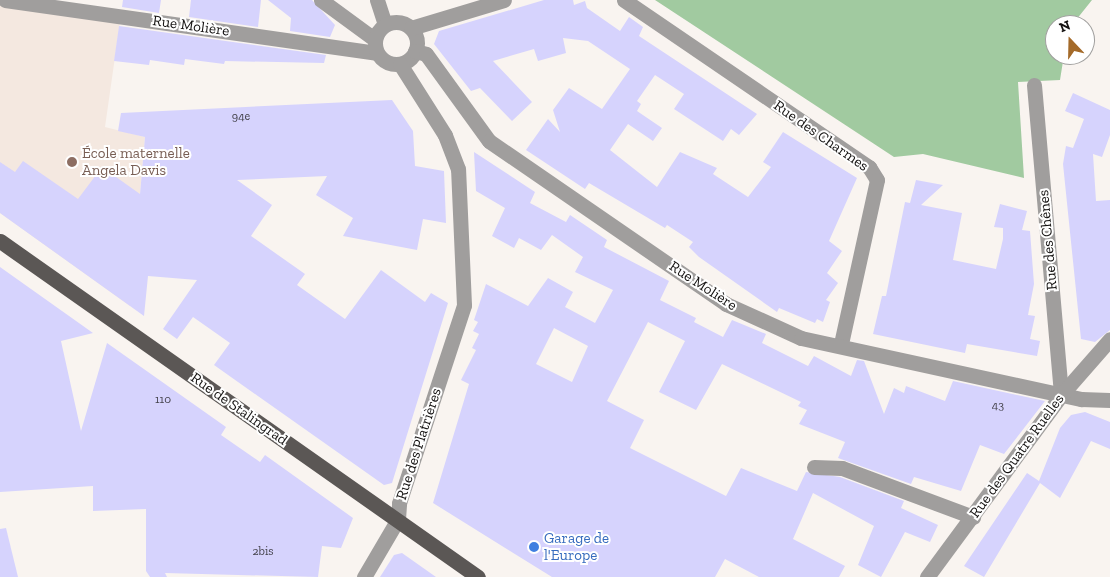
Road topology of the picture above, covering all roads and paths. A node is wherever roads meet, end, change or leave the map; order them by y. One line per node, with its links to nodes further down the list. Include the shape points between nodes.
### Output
1 (5, 0): 8 (street, Rue Molière)
2 (321, 0): 8 (street)
3 (377, 0): 6 (street)
4 (504, 0): 7 (street)
5 (624, 0): 14 (street, Rue des Charmes, via 869,166 877,180)
6 (385, 24): 7 (street, via 396,22); 8 (street)
7 (411, 28): 9 (street)
8 (375, 46): 10 (street, via 386,62)
9 (416, 50): 10 (street); 14 (street, Rue Molière, via 426,54 497,147 726,304 801,338)
10 (400, 64): 19 (street, Rue des Platrières, via 445,135 458,170 464,306 399,503)
11 (1034, 85): 15 (street, Rue des Chênes)
12 (0, 241): 19 (main road, Rue de Stalingrad)
13 (1110, 338): 15 (street, Rue des Quatre Ruelles)
14 (841, 344): 15 (street, Rue Molière)
15 (1061, 395): 16 (street, Rue Molière); 18 (street, Rue des Quatre Ruelles)
16 (1110, 400)
17 (814, 467): 18 (street, via 842,468)
18 (973, 517): 22 (street, Rue des Quatre Ruelles)
19 (398, 519): 20 (street, Rue des Platrières); 21 (main road, Rue de Stalingrad)
20 (364, 577)
21 (478, 577)
22 (927, 577)

